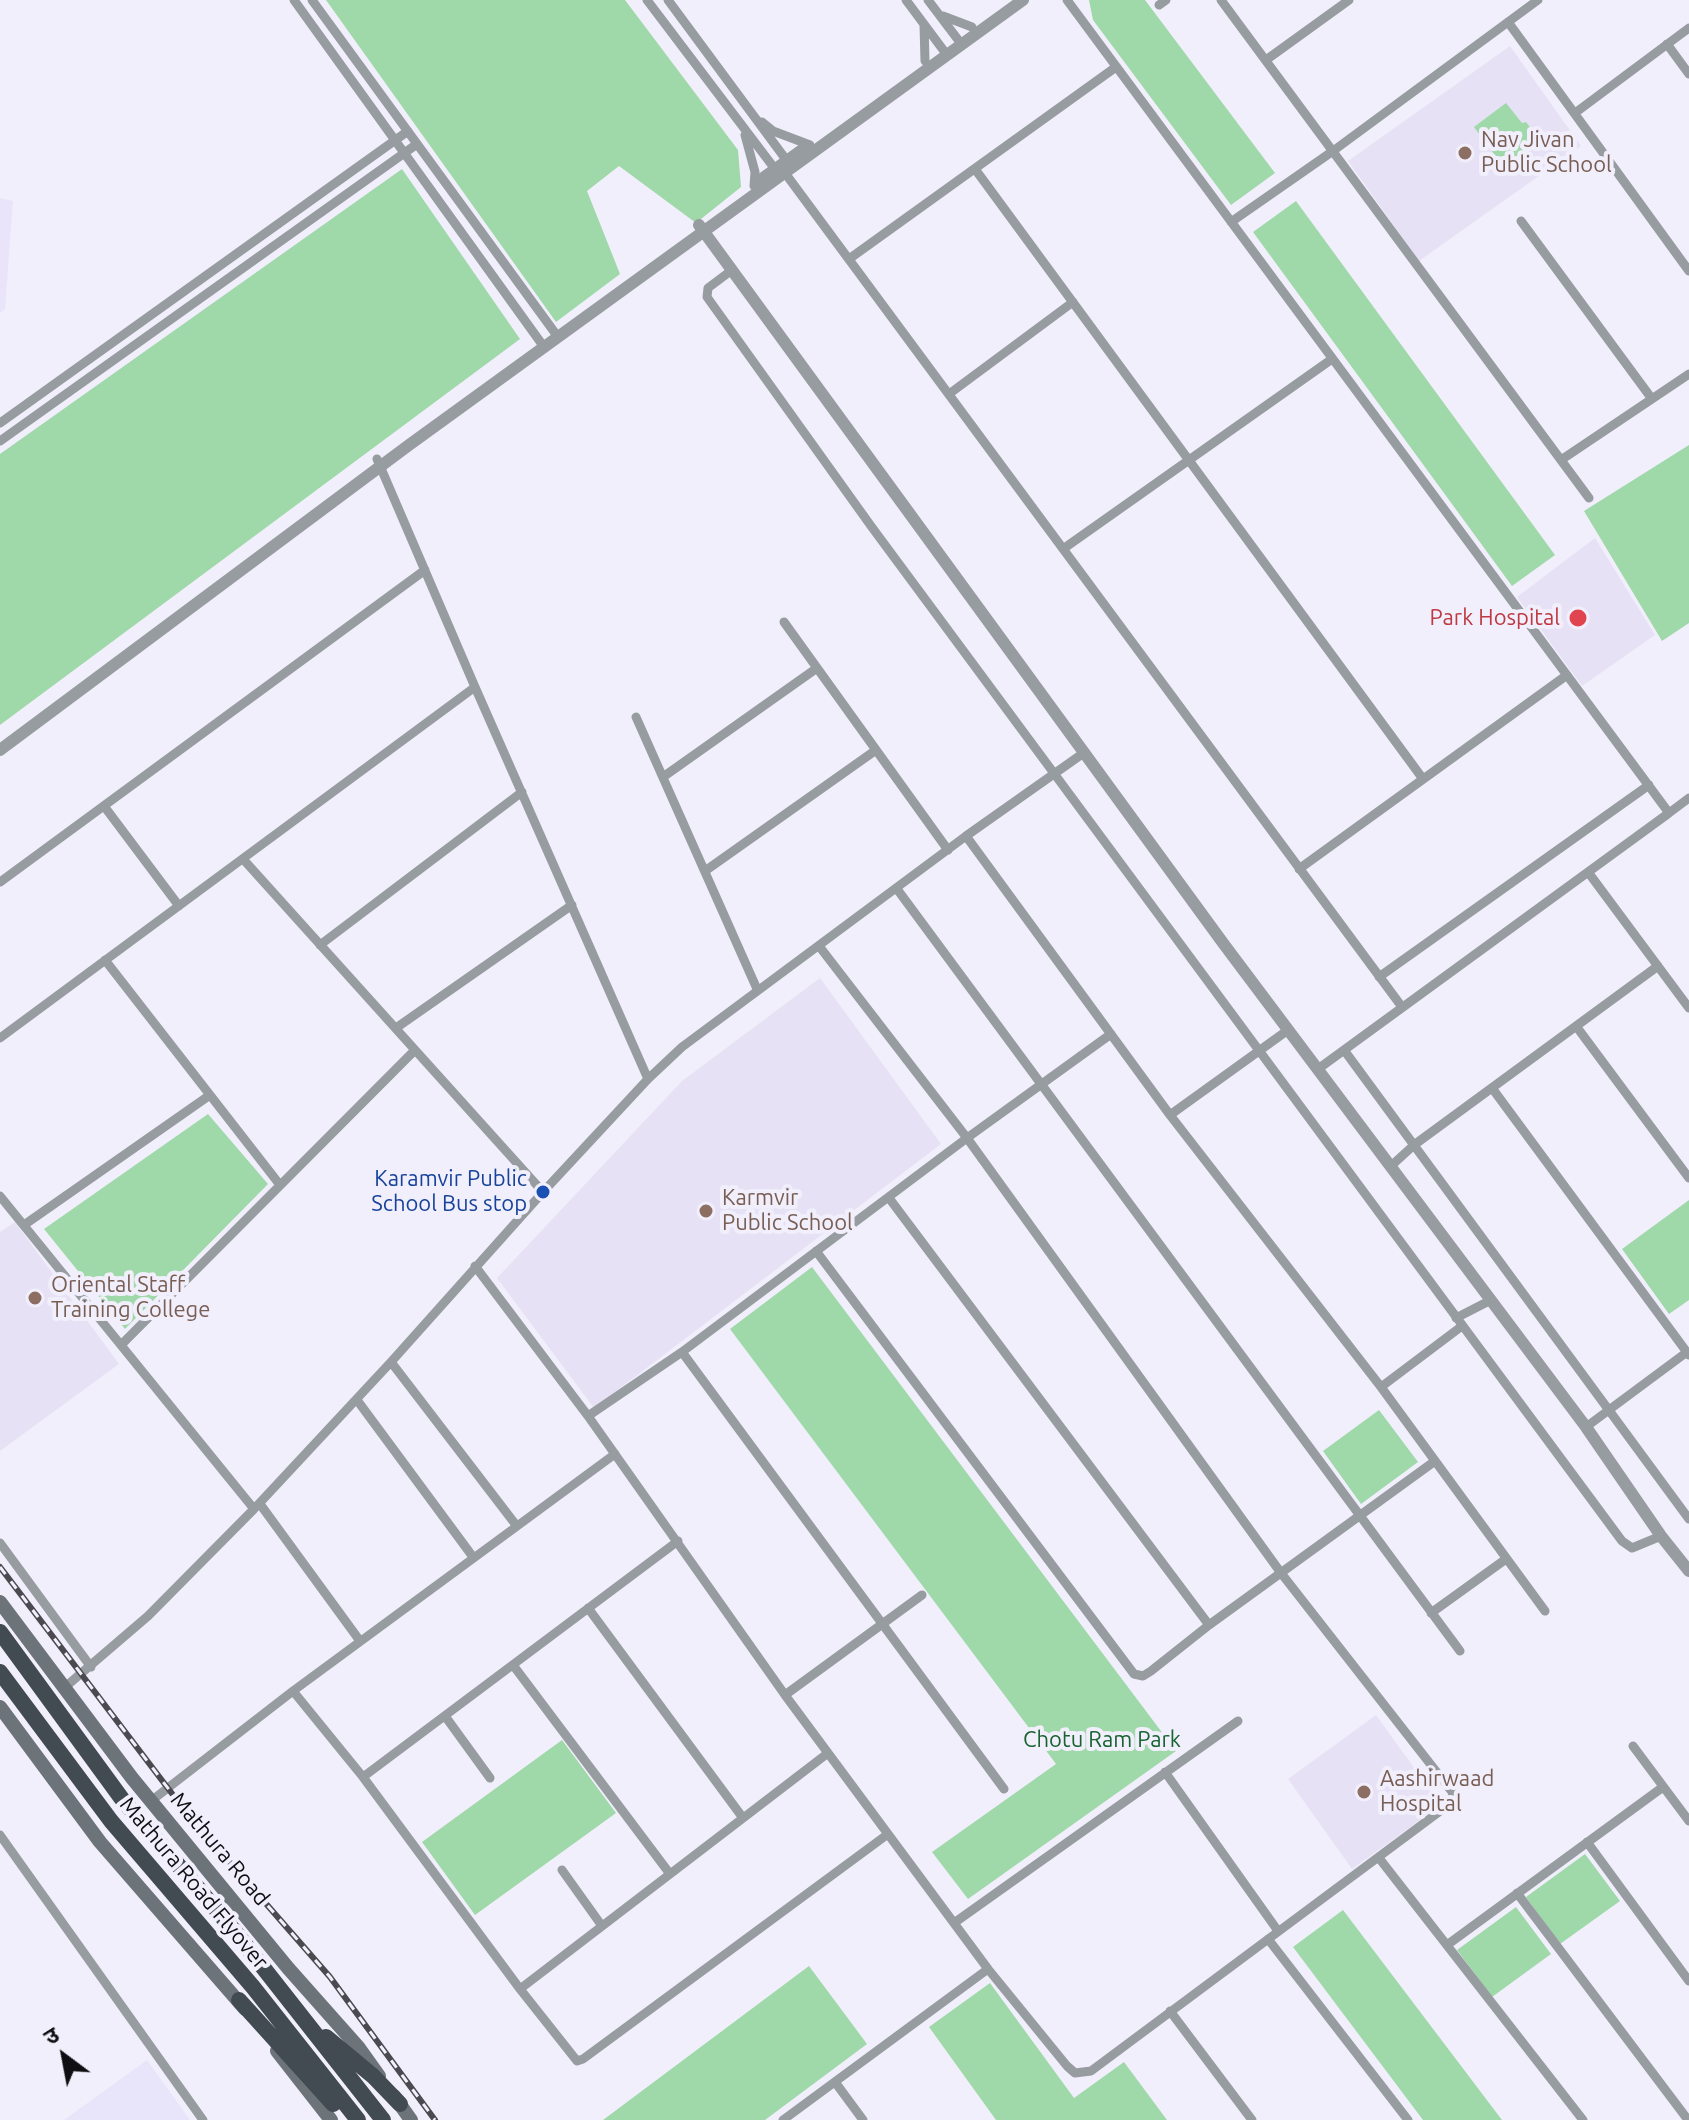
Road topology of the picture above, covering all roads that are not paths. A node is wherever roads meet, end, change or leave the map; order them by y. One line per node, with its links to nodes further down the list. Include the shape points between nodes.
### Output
1 (294, 0): 29 (street)
2 (312, 0): 28 (street)
3 (647, 0): 27 (street)
4 (668, 0): 26 (street)
5 (906, 0): 15 (street)
6 (928, 0): 13 (street)
7 (1009, 0): 16 (street)
8 (1023, 0): 18 (street)
9 (1067, 0): 23 (street)
10 (1221, 0): 21 (street)
11 (1349, 0): 21 (street)
12 (1538, 0): 14 (street)
13 (940, 15): 16 (street); 18 (street)
14 (1508, 22): 25 (street); 32 (street)
15 (923, 23): 20 (street); 22 (street)
16 (972, 27): 18 (street)
17 (1689, 28): 19 (street)
18 (959, 41): 20 (street)
19 (1667, 44): 24 (street); 25 (street)
20 (945, 52): 22 (street); 34 (street)
21 (1266, 60): 32 (street)
22 (925, 61): 31 (street)
23 (1116, 67): 35 (street); 38 (street)
24 (1689, 74)
25 (1575, 113): 42 (street)
26 (753, 115): 31 (street, via 773,131); 34 (street)
27 (738, 121): 34 (street); 36 (street, via 750,146)
28 (408, 131): 29 (street); 30 (street)
29 (395, 141): 33 (street); 50 (street)
30 (417, 144): 33 (street); 44 (street)
31 (810, 145): 34 (street)
32 (1333, 151): 38 (street); 53 (street)
33 (404, 154): 45 (street); 51 (street)
34 (784, 169): 36 (street); 39 (street); 40 (street)
35 (975, 169): 40 (street); 43 (street)
36 (754, 186): 39 (street)
37 (1521, 221): 49 (street)
38 (1231, 222): 46 (street)
39 (702, 228): 41 (street); 44 (street)
40 (849, 259): 48 (street)
41 (732, 270): 66 (street); 67 (street, via 708,288 707,297)
42 (1689, 271)
43 (1073, 302): 48 (street); 52 (street)
44 (555, 334): 45 (street)
45 (542, 344): 54 (street)
46 (1332, 359): 52 (street); 60 (street)
47 (1689, 374): 49 (street)
48 (949, 394): 56 (street)
49 (1652, 399): 53 (street)
50 (0, 423)
51 (0, 441)
52 (1189, 460): 56 (street); 69 (street)
53 (1561, 460): 55 (street)
54 (379, 462): 57 (street); 63 (street); 64 (street)
55 (1589, 498)
56 (1063, 549): 78 (street)
57 (425, 570): 61 (street); 73 (street)
58 (784, 622): 59 (street)
59 (817, 668): 65 (street); 68 (street)
60 (1567, 675): 69 (street); 70 (street)
61 (475, 687): 71 (street); 77 (street)
62 (636, 717): 68 (street)
63 (0, 740)
64 (0, 750)
65 (876, 750): 76 (street); 79 (street)
66 (1085, 752): 67 (street); 95 (street)
67 (1055, 775): 75 (street); 100 (street)
68 (663, 777): 79 (street)
69 (1423, 779): 78 (street)
70 (1649, 785): 74 (street); 89 (street)
71 (522, 792): 83 (street); 85 (street)
72 (1689, 798): 74 (street)
73 (104, 806): 81 (street); 84 (street)
74 (1669, 813): 80 (street)
75 (966, 836): 76 (street); 96 (street)
76 (948, 850): 82 (street)
77 (243, 859): 84 (street); 85 (street)
78 (1299, 869): 89 (street)
79 (705, 871): 90 (street)
80 (1588, 872): 88 (street); 91 (street)
81 (0, 882)
82 (897, 889): 86 (street); 103 (street)
83 (572, 905): 94 (street); 102 (street)
84 (179, 906): 87 (street)
85 (320, 945): 94 (street)
86 (819, 946): 90 (street); 107 (street)
87 (105, 960): 97 (street); 105 (street)
88 (1658, 966): 92 (street); 93 (street)
89 (1379, 977): 91 (street)
90 (757, 989): 102 (street, via 697,1033)
91 (1402, 1007): 99 (street)
92 (1689, 1008)
93 (1576, 1026): 104 (street); 110 (street)
94 (396, 1028): 98 (street)
95 (1288, 1030): 100 (street); 101 (street)
96 (1111, 1034): 103 (street); 106 (street)
97 (0, 1038)
98 (415, 1050): 111 (street); 112 (street)
99 (1344, 1050): 101 (street); 108 (street)
100 (1259, 1051): 106 (street); 119 (street)
101 (1318, 1069): 109 (street)
102 (648, 1079): 112 (street)
103 (1041, 1086): 107 (street); 132 (street)
104 (1492, 1088): 108 (street); 122 (street)
105 (210, 1095): 111 (street); 115 (street)
106 (1170, 1115): 124 (street)
107 (967, 1138): 114 (street); 141 (street)
108 (1414, 1145): 109 (street); 126 (street)
109 (1391, 1166): 118 (street)
110 (1689, 1178)
111 (280, 1185): 120 (street)
112 (543, 1192): 117 (street)
113 (0, 1196): 115 (street)
114 (889, 1198): 116 (street); 148 (street)
115 (24, 1225): 120 (street)
116 (816, 1251): 121 (street); 148 (street, via 1131,1671 1143,1676)
117 (475, 1266): 123 (street); 127 (street)
118 (1491, 1300): 119 (street); 128 (street)
119 (1459, 1322): 124 (street); 135 (street, via 1622,1541 1632,1548)
120 (121, 1345): 131 (street)
121 (682, 1352): 127 (street); 147 (street)
122 (1688, 1353): 126 (street)
123 (391, 1362): 125 (street); 134 (street)
124 (1381, 1387): 130 (street)
125 (357, 1400): 131 (street); 138 (street)
126 (1611, 1409): 128 (street); 133 (street)
127 (588, 1416): 129 (street)
128 (1586, 1427): 135 (street)
129 (615, 1454): 134 (street); 136 (street)
130 (1435, 1461): 132 (street); 139 (street)
131 (257, 1506): 150 (street); 153 (street)
132 (1360, 1516): 141 (street); 146 (street)
133 (1689, 1519)
134 (516, 1525): 138 (street)
135 (1661, 1536): 140 (street)
136 (678, 1541): 144 (street); 157 (street)
137 (0, 1543): 153 (street)
138 (473, 1557): 150 (street)
139 (1506, 1559): 145 (street); 146 (street)
140 (1689, 1571)
141 (1281, 1573): 148 (street); 174 (street, via 1453,1793 1451,1803)
142 (922, 1595): 147 (street)
143 (0, 1602): 155 (main road, Mathura Road)
144 (588, 1608): 152 (street); 169 (street)
145 (1545, 1611)
146 (1431, 1613): 151 (street)
147 (883, 1624): 157 (street); 167 (street)
148 (1209, 1625)
149 (0, 1632): 188 (highway, Mathura Road Flyover, via 122,1799)
150 (360, 1641): 156 (street)
151 (1460, 1651)
152 (513, 1665): 159 (street); 176 (street)
153 (91, 1667): 155 (street)
154 (0, 1672): 194 (highway, Mathura Road Flyover, via 111,1821 253,1987)
155 (64, 1688): 168 (main road, Mathura Road)
156 (293, 1691): 164 (street); 168 (street)
157 (785, 1695): 162 (street)
158 (0, 1707): 186 (main road, via 100,1842)
159 (445, 1716): 164 (street); 165 (street)
160 (1238, 1721): 163 (street)
161 (1633, 1746): 166 (street)
162 (828, 1753): 169 (street); 171 (street)
163 (1165, 1772): 178 (street); 180 (street)
164 (363, 1777): 185 (street)
165 (490, 1778)
166 (1663, 1787): 170 (street); 173 (street)
167 (1004, 1789)
168 (151, 1801): 190 (main road, Mathura Road)
169 (743, 1818): 176 (street)
170 (1689, 1821)
171 (888, 1834): 178 (street); 185 (street, via 583,2059 572,2057)
172 (0, 1835): 192 (street)
173 (1587, 1842): 177 (street); 184 (street)
174 (1379, 1858): 180 (street); 182 (street)
175 (562, 1870): 179 (street)
176 (670, 1874): 179 (street)
177 (1517, 1893): 182 (street); 201 (street)
178 (954, 1923): 183 (street)
179 (602, 1926): 185 (street)
180 (1278, 1931): 181 (street)
181 (1268, 1939): 187 (street); 191 (street)
182 (1447, 1945): 200 (street)
183 (988, 1969): 187 (street, via 1075,2073 1091,2071); 189 (street)
184 (1689, 1981)
185 (520, 1989)
186 (239, 2000): 193 (main road); 194 (highway, via 332,2103)
187 (1170, 2011): 199 (street)
188 (303, 2018): 190 (highway); 195 (highway)
189 (835, 2082): 197 (street); 198 (street)
190 (400, 2104): 196 (main road, Mathura Road)
191 (1404, 2118)
192 (203, 2120)
193 (331, 2120)
194 (355, 2120)
195 (383, 2120)
196 (411, 2120)
197 (783, 2120)
198 (863, 2120)
199 (1252, 2120)
200 (1583, 2120)
201 (1688, 2120)

